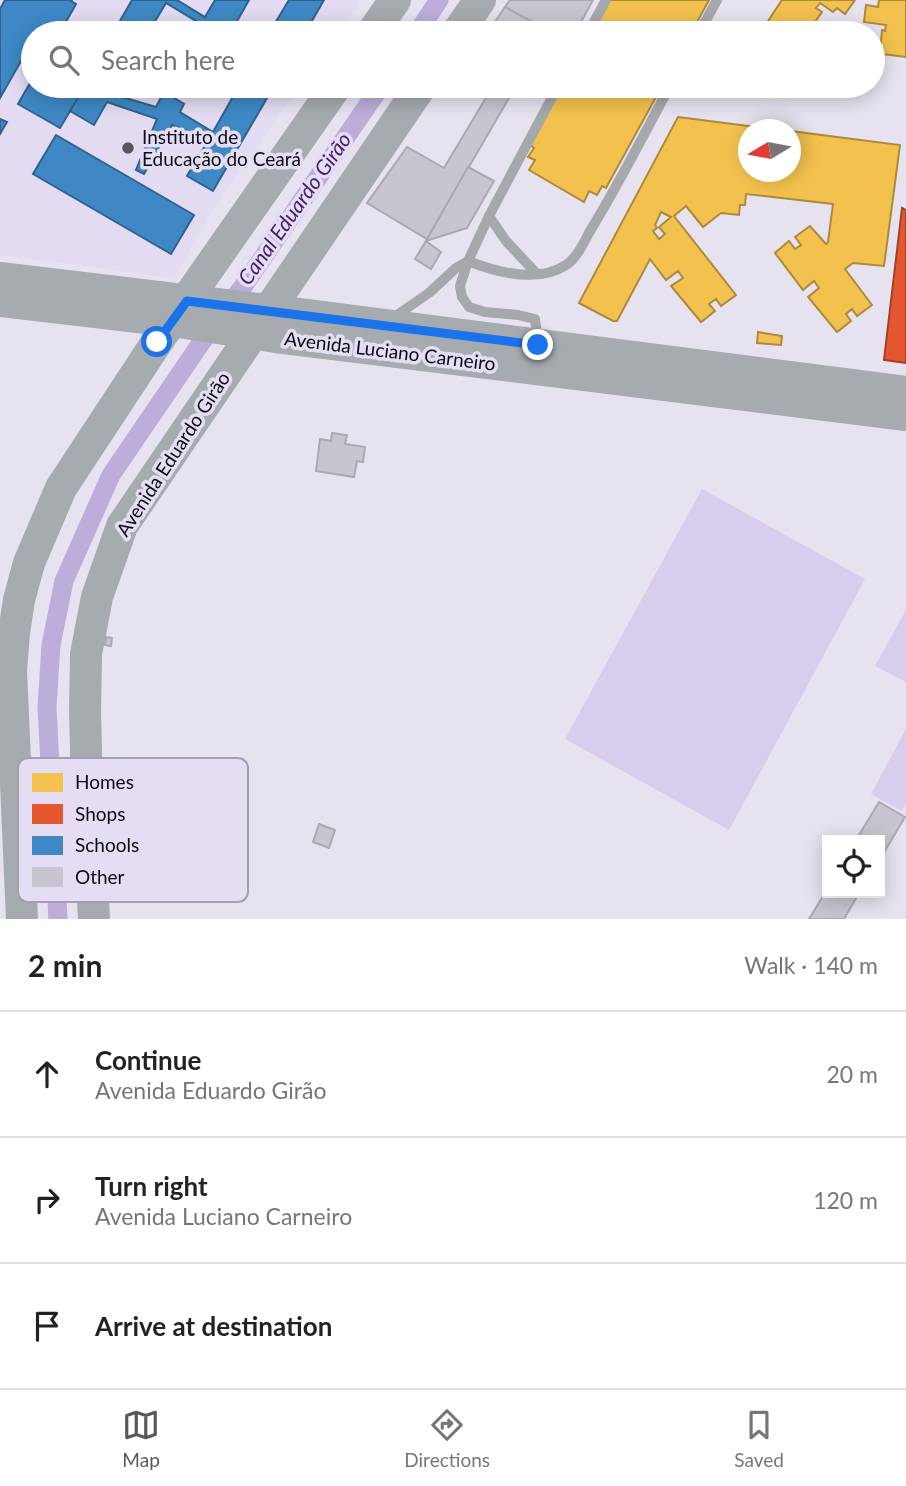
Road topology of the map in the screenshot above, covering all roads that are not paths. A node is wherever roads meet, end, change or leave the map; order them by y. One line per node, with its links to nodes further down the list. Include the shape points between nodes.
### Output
1 (396, 0): 5 (main road)
2 (480, 0): 6 (main road)
3 (606, 0): 7 (lane)
4 (716, 0): 8 (lane)
5 (381, 21)
6 (465, 21)
7 (595, 21)
8 (705, 21)
9 (328, 98): 18 (main road)
10 (412, 98): 19 (main road, Avenida Eduardo Girão)
11 (552, 98): 13 (lane)
12 (663, 98): 15 (lane, via 576,254 567,265)
13 (489, 216): 14 (lane); 15 (lane)
14 (468, 261): 15 (lane, via 509,274); 20 (lane); 21 (lane, via 460,286 470,307 535,319)
15 (537, 274)
16 (0, 278): 18 (main road, Avenida Luciano Carneiro)
17 (0, 300): 18 (main road, Avenida Luciano Carneiro)
18 (188, 312): 19 (main road, Avenida Luciano Carneiro); 25 (main road, via 61,488 29,563 19,600 11,671)
19 (251, 321): 20 (main road, Avenida Luciano Carneiro); 23 (main road, Avenida Luciano Carneiro); 24 (main road, Avenida Eduardo Girão, via 122,526 97,597 86,654)
20 (383, 325): 21 (main road, Avenida Luciano Carneiro)
21 (538, 345): 22 (main road, Avenida Luciano Carneiro)
22 (906, 392)
23 (906, 415)
24 (86, 758)
25 (18, 829)

